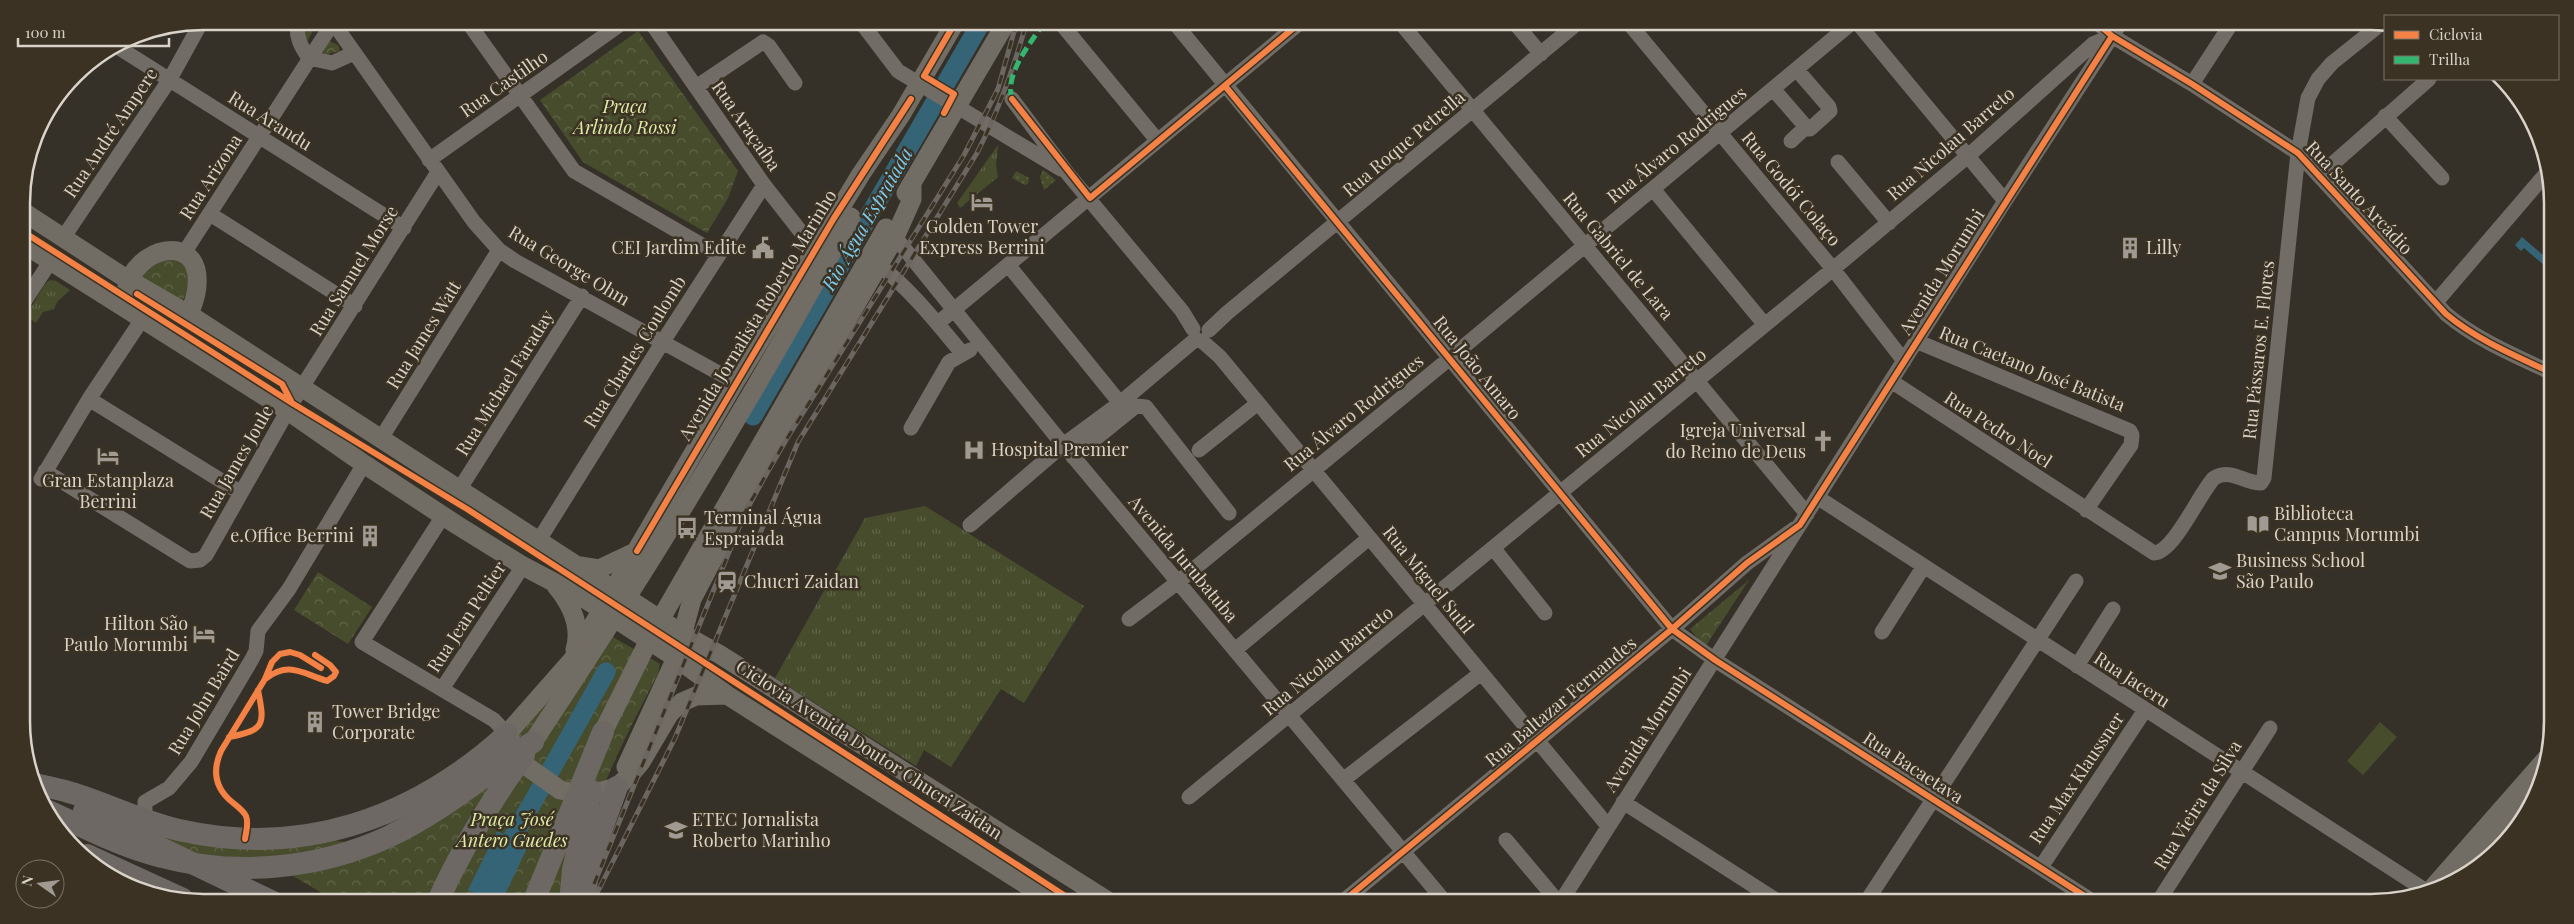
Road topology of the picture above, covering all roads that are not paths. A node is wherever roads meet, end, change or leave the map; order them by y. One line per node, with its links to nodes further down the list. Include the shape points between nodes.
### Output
1 (197, 30): 32 (street, Rua André Ampere)
2 (296, 30): 30 (street)
3 (328, 30): 30 (street, Rua Arizona)
4 (338, 30): 27 (street, Rua George Ohm)
5 (473, 30): 42 (street)
6 (613, 30): 42 (street, Rua Castilho)
7 (656, 30): 38 (street, Rua Araçaíba)
8 (867, 30): 39 (street, Rua Miguel Sutil, via 898,72)
9 (952, 30): 39 (main road, Avenida Jornalista Roberto Marinho)
10 (1002, 30): 29 (main road)
11 (1011, 30): 29 (main road)
12 (1066, 30): 51 (street)
13 (1180, 30): 37 (street, Rua João Amaro)
14 (1286, 30): 37 (street)
15 (1407, 30): 45 (street, Rua Gabriel de Lara)
16 (1521, 30): 28 (street)
17 (1569, 30): 28 (street, Rua Roque Petrella)
18 (1634, 30): 49 (street, Rua Godói Colaço)
19 (1844, 30): 31 (street, Rua Álvaro Rodrigues)
20 (1863, 30): 54 (street)
21 (2105, 30): 25 (street, Rua Santo Arcádio)
22 (2116, 30): 25 (street, Avenida Morumbi)
23 (2227, 30): 36 (street)
24 (2373, 30): 53 (street, Rua Pássaros E. Flores, via 2318,79 2308,98)
25 (2112, 36): 33 (street, Rua Nicolau Barreto, via 2093,44); 36 (street, Rua Santo Arcádio); 41 (street, Avenida Morumbi)
26 (123, 50): 32 (street, Rua Arandu)
27 (354, 53): 30 (street, via 332,63); 56 (street, Rua George Ohm)
28 (1541, 54): 45 (street, Rua Roque Petrella)
29 (988, 55): 44 (main road)
30 (309, 58): 50 (street, Rua Arizona)
31 (1797, 70): 40 (street, Rua Álvaro Rodrigues); 48 (street, via 1830,109 1810,129)
32 (170, 79): 50 (street, Rua Arandu); 71 (street, Rua André Ampere)
33 (2052, 79): 41 (street, via 2070,80); 54 (street, Rua Nicolau Barreto)
34 (2428, 80): 47 (street)
35 (795, 83): 38 (street, via 763,42)
36 (2192, 84): 53 (street, Rua Santo Arcádio)
37 (1225, 86): 51 (street); 68 (street, Rua João Amaro)
38 (696, 87): 61 (street, Rua Araçaíba)
39 (924, 88): 44 (street, Rua Miguel Sutil); 46 (main road, Avenida Jornalista Roberto Marinho)
40 (1774, 90): 48 (street); 49 (street, Rua Álvaro Rodrigues)
41 (2075, 93): 64 (street, Avenida Morumbi)
42 (520, 95): 56 (street, Rua Castilho); 77 (street, via 574,171)
43 (1012, 99): 57 (street, Rua Miguel Sutil)
44 (952, 104): 57 (street, Rua Miguel Sutil); 70 (main road)
45 (1474, 110): 68 (street, Rua Roque Petrella); 72 (street, Rua Gabriel de Lara)
46 (901, 116): 75 (main road, Avenida Jornalista Roberto Marinho); 162 (main road, bridge, via 851,217 724,442)
47 (2385, 116): 58 (street); 59 (street)
48 (1806, 127): 52 (street)
49 (1720, 134): 62 (street, Rua Álvaro Rodrigues); 81 (street, Rua Godói Colaço)
50 (259, 137): 65 (street, Rua Arizona); 69 (street, Rua Arandu)
51 (1157, 140): 63 (street)
52 (1791, 141)
53 (2298, 152): 58 (street, Rua Santo Arcádio); 120 (street, Rua Pássaros E. Flores, via 2263,481 2258,483 2233,474 2214,478 2170,544 2160,553 2148,551)
54 (1968, 156): 64 (street); 67 (street, Rua Nicolau Barreto)
55 (1838, 162): 67 (street)
56 (433, 166): 69 (street, Rua Samuel Morse); 74 (street, Rua George Ohm)
57 (1068, 174): 63 (street, Rua Miguel Sutil)
58 (2320, 175): 85 (street, Rua Santo Arcádio)
59 (2442, 178)
60 (2542, 178): 85 (street)
61 (764, 185): 75 (street, Rua Araçaíba); 77 (street, Rua Charles Coulomb)
62 (1653, 189): 72 (street, Rua Álvaro Rodrigues); 92 (street)
63 (1090, 198): 80 (street); 93 (street, Rua Miguel Sutil)
64 (2005, 201): 94 (street, Avenida Morumbi)
65 (210, 214): 76 (street, Rua Arizona); 86 (street)
66 (30, 216): 71 (main road)
67 (1889, 222): 81 (street, Rua Nicolau Barreto)
68 (1338, 223): 93 (street, Rua Roque Petrella); 98 (street, Rua João Amaro)
69 (404, 228): 86 (street, Rua Samuel Morse)
70 (891, 232): 79 (main road); 88 (street, Avenida Jurubatuba); 159 (main road, bridge, via 652,634)
71 (63, 238): 82 (main road)
72 (1584, 244): 98 (street, Rua Álvaro Rodrigues); 101 (street, Rua Gabriel de Lara)
73 (30, 248): 78 (main road)
74 (499, 250): 84 (street, Rua George Ohm); 110 (street, Rua James Watt)
75 (815, 250): 103 (main road, Avenida Jornalista Roberto Marinho)
76 (184, 253): 82 (main road, via 174,250 157,252 139,263); 89 (main road, via 191,260 198,287)
77 (718, 255): 95 (street, Rua Charles Coulomb)
78 (50, 262): 83 (street); 87 (main road)
79 (879, 265): 91 (street); 136 (main road, via 762,466)
80 (1009, 266): 88 (street); 106 (street)
81 (1833, 269): 92 (street, Rua Nicolau Barreto); 99 (street, Rua Godói Colaço)
82 (129, 280): 87 (main road); 89 (main road)
83 (30, 293)
84 (582, 296): 95 (street, Rua George Ohm); 116 (street, Rua Michael Faraday)
85 (2436, 302): 100 (street, Rua Santo Arcádio, via 2457,323)
86 (354, 306): 104 (street, Rua Samuel Morse)
87 (126, 307): 90 (main road)
88 (954, 310): 91 (street); 96 (street, Avenida Jurubatuba)
89 (189, 315): 104 (main road)
90 (143, 318): 105 (street); 108 (main road)
91 (938, 323): 97 (street)
92 (1765, 325): 101 (street, Rua Nicolau Barreto)
93 (1200, 332): 106 (street, Rua Roque Petrella); 107 (street, Rua Miguel Sutil)
94 (1916, 341): 99 (street, Avenida Morumbi); 120 (street, Rua Caetano José Batista, via 2130,431 2131,445)
95 (662, 343): 103 (street, Rua George Ohm); 126 (street, Rua Charles Coulomb)
96 (983, 346): 97 (street); 111 (street, Avenida Jurubatuba)
97 (962, 353): 109 (street, via 949,362)
98 (1450, 358): 115 (street, Rua Álvaro Rodrigues); 117 (street, Rua João Amaro)
99 (1904, 361): 102 (street, Avenida Morumbi)
100 (2544, 369)
101 (1698, 381): 117 (street, Rua Nicolau Barreto); 123 (street, Rua Gabriel de Lara)
102 (1891, 381): 119 (street, Avenida Morumbi); 120 (street, Rua Pedro Noel)
103 (735, 382): 128 (main road, Avenida Jornalista Roberto Marinho)
104 (302, 389): 108 (street, Rua James Joule); 110 (main road)
105 (89, 399): 118 (street); 118 (street, Rua James Joule, via 43,475 190,561 200,560 206,555)
106 (1120, 403): 111 (street, Rua Roque Petrella)
107 (1258, 403): 112 (street); 115 (street, Rua Miguel Sutil)
108 (288, 411): 114 (main road); 118 (street, Rua James Joule)
109 (911, 428)
110 (380, 440): 116 (main road)
111 (1063, 445): 113 (street, Avenida Jurubatuba); 124 (street, Rua Roque Petrella)
112 (1199, 450)
113 (1073, 457): 121 (street, via 1136,406 1146,407); 134 (street, Avenida Jurubatuba)
114 (364, 464): 122 (main road); 172 (street, Rua John Baird, via 289,589 258,631 252,659 191,762)
115 (1313, 471): 125 (street, Rua Miguel Sutil); 134 (street, Rua Álvaro Rodrigues)
116 (459, 490): 126 (main road)
117 (1560, 492): 127 (street, Rua Nicolau Barreto); 142 (street, Rua João Amaro)
118 (242, 493)
119 (1818, 497): 123 (street, Avenida Morumbi); 131 (street, Rua Jaceru)
120 (2086, 510)
121 (1229, 513)
122 (443, 516): 130 (main road); 154 (street, via 362,642)
123 (1803, 520): 142 (street, Rua Baltazar Fernandes); 150 (street, Avenida Morumbi)
124 (970, 524)
125 (1369, 538): 137 (street, Rua Miguel Sutil); 147 (street)
126 (539, 540): 129 (main road)
127 (1494, 549): 137 (street, Rua Nicolau Barreto); 140 (street)
128 (636, 551): 129 (main road, via 599,569); 135 (main road, Avenida Jornalista Roberto Marinho)
129 (574, 564): 135 (main road)
130 (523, 566): 133 (main road); 154 (street, Rua Jean Peltier)
131 (1924, 566): 143 (street); 145 (street, Rua Jaceru)
132 (2076, 581): 145 (street)
133 (552, 582): 139 (main road); 148 (main road, via 573,612 578,634)
134 (1178, 582): 141 (street, Rua Álvaro Rodrigues); 147 (street, Avenida Jurubatuba)
135 (614, 590): 139 (main road, Avenida Jornalista Roberto Marinho); 144 (main road)
136 (692, 599): 144 (main road); 146 (main road, via 692,625)
137 (1425, 606): 153 (street, Rua Miguel Sutil); 157 (street, Rua Nicolau Barreto)
138 (2113, 609): 151 (street)
139 (601, 610): 148 (main road, Avenida Jornalista Roberto Marinho); 149 (main road)
140 (1545, 613)
141 (1129, 619)
142 (1672, 629): 150 (street, Rua João Amaro); 161 (street, Rua Baltazar Fernandes)
143 (1882, 632)
144 (682, 633): 146 (main road); 149 (main road)
145 (2036, 640): 151 (street, Rua Jaceru); 170 (street)
146 (712, 650): 152 (main road); 188 (main road)
147 (1235, 650): 157 (street, Avenida Jurubatuba)
148 (573, 658): 160 (main road, Avenida Jornalista Roberto Marinho)
149 (676, 658): 152 (main road); 167 (main road)
150 (1715, 660): 170 (street, Rua Bacaetava); 171 (street, Avenida Morumbi)
151 (2077, 666): 156 (street, Rua Jaceru)
152 (696, 672): 155 (main road)
153 (1481, 673): 161 (street, Rua Miguel Sutil); 165 (street)
154 (442, 689): 160 (street, via 494,720)
155 (727, 695): 167 (main road, via 696,696 682,702 670,713 641,762); 187 (main road)
156 (2145, 710): 164 (street, Rua Jaceru); 178 (street, Rua Max Klaussner)
157 (1290, 717): 165 (street, Avenida Jurubatuba); 169 (street, Rua Nicolau Barreto)
158 (2270, 728): 164 (street, Rua Vieira da Silva)
159 (604, 732): 184 (highway, bridge); 185 (highway, bridge, via 573,870)
160 (508, 734): 167 (main road, via 525,765 560,790 587,794); 172 (highway, via 479,760 430,791 380,816 341,830 271,840 245,839 180,830)
161 (1538, 741): 174 (street, Rua Miguel Sutil); 176 (street, Rua Baltazar Fernandes)
162 (533, 742): 173 (highway, bridge, via 440,808 388,837 330,858 297,864 263,868 212,867 162,857 122,844); 183 (highway, bridge, via 493,799)
163 (2537, 769): 179 (main road)
164 (2241, 772): 180 (street, Rua Jaceru); 196 (street, Rua Vieira da Silva)
165 (1343, 780): 176 (street, Avenida Jurubatuba)
166 (43, 786): 172 (highway)
167 (617, 787): 186 (highway, via 589,864)
168 (46, 793): 182 (highway)
169 (1190, 797)
170 (1933, 798): 178 (street, Rua Bacaetava); 194 (street)
171 (1623, 802): 174 (street, Avenida Morumbi); 193 (street)
172 (145, 811)
173 (58, 815)
174 (1608, 826): 192 (street, Avenida Morumbi)
175 (1506, 840): 191 (street)
176 (1402, 852): 189 (street, Rua Baltazar Fernandes); 190 (street, Avenida Jurubatuba)
177 (102, 861): 181 (highway)
178 (2041, 867): 195 (street, Rua Bacaetava)
179 (2440, 880)
180 (2420, 887)
181 (162, 889)
182 (256, 894)
183 (441, 894)
184 (537, 894)
185 (571, 894)
186 (585, 894)
187 (1029, 894)
188 (1097, 894)
189 (1352, 894)
190 (1439, 894)
191 (1553, 894)
192 (1565, 894)
193 (1767, 894)
194 (1871, 894)
195 (2082, 894)
196 (2163, 894)

